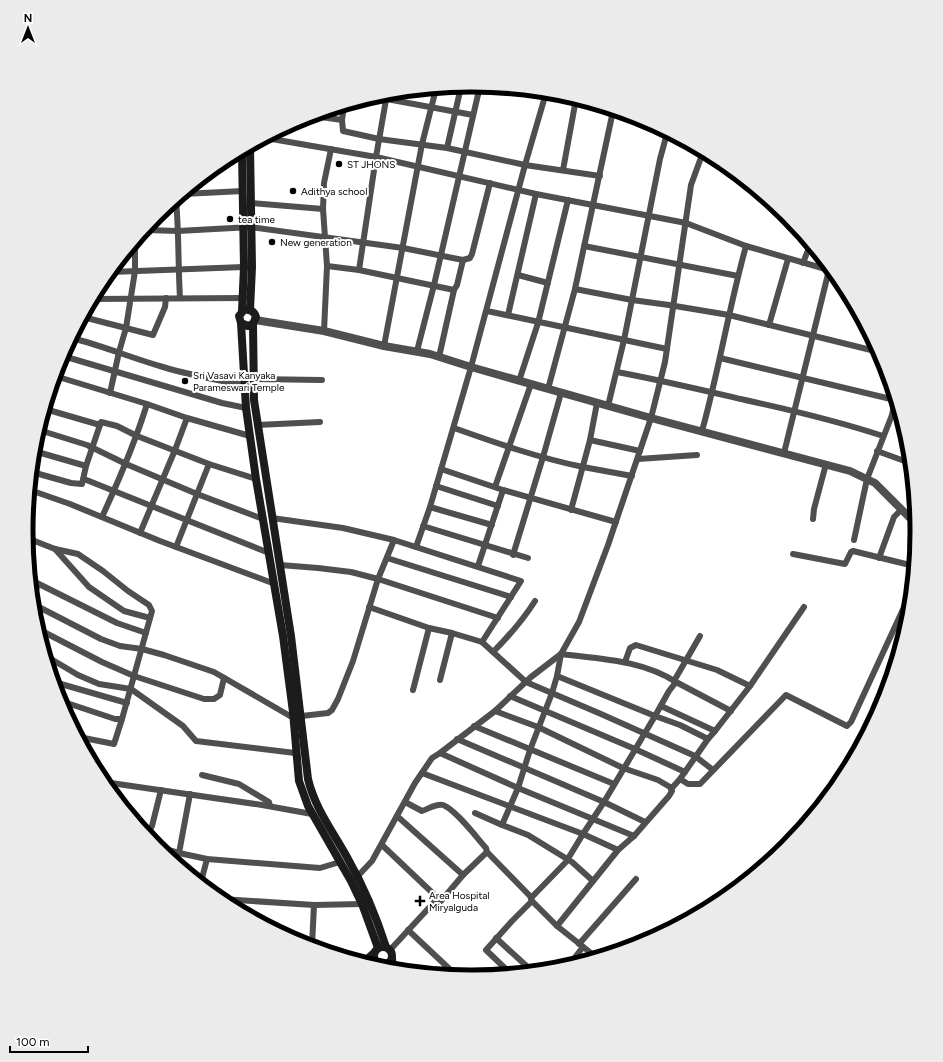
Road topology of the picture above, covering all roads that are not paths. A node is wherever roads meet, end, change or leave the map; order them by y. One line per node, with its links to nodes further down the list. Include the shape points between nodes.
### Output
1 (460, 92): 10 (street)
2 (478, 92): 11 (street)
3 (435, 94): 8 (street)
4 (398, 99): 8 (street)
5 (544, 99): 26 (street)
6 (386, 101): 16 (street)
7 (575, 105): 28 (street)
8 (431, 107): 10 (street); 18 (street)
9 (343, 112): 14 (street)
10 (455, 112): 11 (street); 19 (street)
11 (473, 115): 22 (street)
12 (612, 116): 30 (street)
13 (326, 118): 14 (street)
14 (342, 120): 16 (street, via 343,132)
15 (666, 138): 41 (street)
16 (379, 139): 18 (street); 24 (street)
17 (275, 140): 20 (street)
18 (422, 144): 19 (street); 27 (street)
19 (447, 148): 22 (street)
20 (330, 149): 24 (street); 40 (street, via 324,183)
21 (250, 152): 37 (main road)
22 (465, 152): 26 (street); 29 (street)
23 (242, 157): 33 (main road)
24 (376, 157): 27 (street); 47 (street)
25 (701, 157): 42 (street, via 690,186)
26 (525, 165): 28 (street); 32 (street)
27 (418, 166): 29 (street); 50 (street)
28 (563, 170): 30 (street)
29 (459, 176): 31 (street); 53 (street)
30 (600, 176): 38 (street)
31 (490, 183): 32 (street); 56 (street, via 472,254 470,258)
32 (519, 190): 35 (street); 82 (street)
33 (243, 191): 34 (street); 43 (main road)
34 (191, 194)
35 (536, 194): 36 (street); 66 (street)
36 (568, 200): 38 (street); 70 (street)
37 (251, 204): 40 (street); 43 (main road)
38 (592, 205): 41 (street); 48 (street)
39 (176, 206): 45 (street)
40 (323, 209): 46 (street)
41 (648, 215): 42 (street); 54 (street)
42 (686, 223): 49 (street); 58 (street)
43 (247, 227): 45 (street); 46 (street); 60 (main road); 76 (main road, via 252,267)
44 (153, 230): 45 (street)
45 (178, 231): 62 (street)
46 (324, 237): 47 (street); 59 (street)
47 (364, 243): 50 (street); 63 (street)
48 (584, 246): 54 (street); 72 (street)
49 (746, 246): 55 (street); 67 (street)
50 (403, 248): 53 (street); 69 (street)
51 (808, 250): 57 (street)
52 (134, 251): 64 (street)
53 (441, 255): 56 (street); 71 (street)
54 (640, 258): 58 (street); 79 (street)
55 (788, 259): 57 (street); 89 (street)
56 (463, 260): 73 (street)
57 (803, 263): 61 (street)
58 (680, 264): 67 (street); 80 (street)
59 (327, 266): 63 (street); 92 (street)
60 (244, 267): 62 (street); 76 (main road)
61 (822, 268)
62 (178, 269): 64 (street); 75 (street)
63 (359, 270): 69 (street)
64 (135, 271): 65 (street); 78 (street)
65 (118, 272)
66 (518, 275): 70 (street); 83 (street)
67 (738, 276): 84 (street)
68 (828, 277): 93 (street)
69 (398, 278): 71 (street); 96 (street)
70 (548, 282): 88 (street)
71 (434, 285): 73 (street); 100 (street)
72 (575, 289): 79 (street); 91 (street)
73 (454, 290): 101 (street)
74 (166, 298): 75 (street); 78 (street); 90 (street, via 165,307 153,335)
75 (180, 298): 76 (street)
76 (246, 298): 81 (main road)
77 (100, 299): 78 (street)
78 (130, 299): 90 (street)
79 (632, 300): 80 (street); 95 (street)
80 (674, 306): 84 (street); 97 (street)
81 (246, 311): 86 (main road, via 255,315); 87 (main road, via 239,316)
82 (486, 311): 83 (street); 104 (street)
83 (508, 315): 88 (street)
84 (729, 315): 89 (street); 103 (street)
85 (88, 318): 90 (street)
86 (254, 322): 87 (main road, via 245,326); 92 (street); 109 (main road)
87 (241, 323): 114 (main road)
88 (538, 323): 91 (street); 112 (street)
89 (769, 325): 93 (street)
90 (126, 328): 99 (street)
91 (565, 328): 95 (street); 115 (street)
92 (324, 331): 96 (street)
93 (813, 336): 98 (street); 108 (street)
94 (77, 339): 99 (street)
95 (624, 340): 97 (street); 106 (street)
96 (384, 346): 100 (street)
97 (667, 349): 111 (street)
98 (871, 350)
99 (119, 352): 105 (street); 114 (street, via 164,367)
100 (417, 352): 101 (street)
101 (439, 357): 104 (street)
102 (68, 358): 105 (street)
103 (720, 358): 108 (street); 116 (street)
104 (471, 367): 112 (street); 133 (street)
105 (115, 371): 117 (street); 123 (street)
106 (617, 372): 111 (street); 122 (street)
107 (61, 378): 117 (street)
108 (803, 378): 119 (street); 125 (street)
109 (252, 379): 110 (street); 132 (main road)
110 (322, 380)
111 (660, 380): 116 (street); 129 (street)
112 (519, 381): 113 (street)
113 (531, 384): 115 (street); 141 (street)
114 (244, 385): 123 (main road)
115 (548, 389): 118 (street)
116 (712, 392): 125 (street); 134 (street)
117 (110, 393): 121 (street)
118 (561, 393): 120 (street); 148 (street)
119 (889, 399)
120 (597, 403): 122 (street); 139 (street)
121 (147, 404): 128 (street); 136 (street)
122 (608, 406): 129 (street)
123 (246, 408): 137 (main road)
124 (50, 410): 131 (street)
125 (794, 411): 138 (street); 146 (street)
126 (893, 411): 127 (street)
127 (892, 415): 138 (street)
128 (187, 418): 137 (street); 142 (street)
129 (652, 418): 134 (street); 143 (street)
130 (320, 422): 132 (street)
131 (100, 425): 136 (street, via 104,422); 140 (street)
132 (257, 425): 177 (main road)
133 (454, 428): 141 (street); 156 (street)
134 (702, 431): 146 (street)
135 (44, 432): 140 (street)
136 (137, 436): 142 (street); 151 (street)
137 (250, 436): 162 (main road)
138 (883, 436): 144 (street)
139 (590, 440): 143 (street); 155 (street)
140 (92, 447): 151 (street); 154 (street)
141 (509, 447): 148 (street); 164 (street)
142 (176, 450): 152 (street); 161 (street)
143 (640, 451): 149 (street)
144 (877, 451): 150 (street); 160 (street)
145 (40, 453): 154 (street)
146 (784, 453): 153 (street)
147 (697, 455): 149 (street)
148 (543, 457): 155 (street); 169 (street)
149 (638, 459): 158 (street)
150 (904, 461)
151 (126, 464): 161 (street); 166 (street)
152 (209, 464): 162 (street); 168 (street)
153 (826, 464): 160 (street, via 850,470); 178 (street)
154 (86, 466): 159 (street)
155 (583, 467): 158 (street); 173 (street)
156 (441, 469): 163 (street); 164 (street)
157 (37, 473): 159 (street, via 81,484)
158 (632, 476): 180 (street)
159 (84, 479): 166 (street)
160 (867, 479): 174 (street, via 875,483); 186 (street)
161 (163, 480): 168 (street); 170 (street)
162 (256, 480): 177 (main road)
163 (436, 486): 171 (street); 172 (street)
164 (495, 487): 165 (street)
165 (503, 490): 169 (street); 171 (street)
166 (114, 491): 170 (street); 175 (street)
167 (35, 492): 175 (street)
168 (197, 494): 177 (street); 179 (street)
169 (530, 498): 173 (street); 193 (street)
170 (151, 506): 179 (street); 183 (street)
171 (498, 506): 181 (street)
172 (430, 507): 181 (street); 182 (street)
173 (571, 510): 180 (street)
174 (901, 510): 176 (street); 196 (street, via 894,517)
175 (102, 517): 183 (street)
176 (908, 517)
177 (268, 518): 185 (street, via 343,528); 191 (main road); 197 (main road)
178 (813, 519)
179 (186, 520): 188 (street); 191 (street)
180 (616, 522): 220 (street, via 579,622)
181 (492, 525): 187 (street)
182 (423, 526): 187 (street); 189 (street)
183 (140, 533): 188 (street)
184 (33, 540): 190 (street)
185 (394, 540): 189 (street); 194 (street)
186 (854, 540)
187 (485, 546): 193 (street); 199 (street)
188 (176, 547): 202 (street)
189 (416, 547): 199 (street)
190 (55, 549): 210 (street, via 89,587 124,611); 210 (street, via 78,554 103,571 149,605 152,610)
191 (270, 553): 202 (main road)
192 (793, 554): 196 (street, via 845,564 852,551)
193 (513, 555): 195 (street)
194 (387, 558): 200 (street); 204 (street)
195 (528, 558)
196 (879, 558): 198 (street)
197 (280, 565): 200 (street, via 351,572); 243 (main road)
198 (908, 565)
199 (478, 566): 204 (street, via 521,581)
200 (378, 579): 207 (street); 211 (street)
201 (38, 584): 203 (street); 214 (street, via 117,623)
202 (275, 584): 243 (main road)
203 (37, 587)
204 (511, 597): 211 (street)
205 (535, 601): 219 (street, via 509,636)
206 (40, 607): 218 (street, via 101,639 120,646)
207 (369, 607): 212 (street); 243 (street, via 354,661 332,710 323,714)
208 (804, 608): 231 (street)
209 (903, 610): 259 (street, via 847,726 786,696)
210 (150, 618): 214 (street)
211 (498, 618): 217 (street)
212 (429, 628): 215 (street); 233 (street)
213 (45, 633): 224 (street)
214 (146, 633): 218 (street)
215 (452, 633): 217 (street); 227 (street)
216 (700, 636): 222 (street)
217 (482, 642): 219 (street)
218 (142, 649): 224 (street); 226 (street, via 194,664)
219 (490, 650): 229 (street)
220 (561, 654): 223 (street); 225 (street); 229 (street)
221 (53, 660): 232 (street, via 99,684)
222 (685, 661): 223 (street, via 636,645 630,648); 228 (street); 231 (street, via 717,670)
223 (625, 662): 228 (street)
224 (134, 676): 226 (street, via 204,699 220,696); 232 (street)
225 (557, 676): 234 (street); 242 (street)
226 (224, 678): 243 (street)
227 (440, 680)
228 (675, 681): 238 (street); 241 (street)
229 (526, 682): 234 (street); 235 (street)
230 (60, 684): 236 (street)
231 (750, 686): 241 (street)
232 (131, 688): 236 (street); 254 (street, via 183,726 196,741)
233 (413, 690)
234 (552, 693): 240 (street); 248 (street)
235 (510, 696): 239 (street); 240 (street)
236 (127, 703): 244 (street)
237 (68, 704): 244 (street)
238 (661, 706): 242 (street); 247 (street)
239 (495, 710): 245 (street); 246 (street)
240 (544, 711): 246 (street); 252 (street)
241 (730, 711): 247 (street)
242 (655, 716): 248 (street); 251 (street)
243 (297, 717): 254 (main road); 293 (main road, via 310,786)
244 (122, 720): 249 (street, via 114,744)
245 (474, 726): 250 (street); 253 (street)
246 (538, 727): 253 (street); 258 (street)
247 (715, 731): 251 (street)
248 (644, 733): 252 (street); 256 (street)
249 (85, 738)
250 (457, 739): 255 (street); 257 (street)
251 (708, 739): 256 (street)
252 (635, 749): 258 (street); 261 (street)
253 (530, 750): 257 (street); 265 (street)
254 (296, 753): 275 (main road, via 301,789)
255 (440, 753): 260 (street, via 432,758); 266 (street)
256 (695, 756): 259 (street); 261 (street)
257 (525, 768): 266 (street); 271 (street)
258 (624, 768): 265 (street); 267 (street, via 658,780)
259 (712, 770): 263 (street, via 700,784 688,784)
260 (422, 772): 270 (street); 273 (street)
261 (684, 772): 263 (street)
262 (202, 775): 272 (street, via 239,784 269,802)
263 (680, 778): 267 (street)
264 (113, 783): 268 (street)
265 (614, 784): 271 (street)
266 (518, 788): 273 (street); 277 (street)
267 (671, 789): 278 (street, via 669,796)
268 (161, 790): 269 (street); 280 (street)
269 (190, 794): 272 (street); 287 (street)
270 (406, 802): 276 (street); 286 (street, via 422,811 438,804 443,805 463,822)
271 (604, 802): 277 (street); 278 (street)
272 (270, 806): 275 (street)
273 (509, 806): 279 (street); 281 (street)
274 (475, 813): 279 (street)
275 (312, 814): 290 (main road)
276 (398, 816): 283 (street); 291 (street)
277 (594, 818): 281 (street); 282 (street)
278 (645, 822): 282 (street)
279 (502, 825): 289 (street, via 528,835)
280 (150, 829)
281 (583, 834): 284 (street); 289 (street)
282 (634, 836): 284 (street)
283 (382, 845): 293 (street, via 372,861); 296 (street)
284 (618, 850): 295 (street)
285 (171, 851): 287 (street)
286 (487, 852): 291 (street); 297 (street)
287 (179, 853): 288 (street)
288 (207, 859): 290 (street, via 320,868); 292 (street)
289 (568, 860): 295 (street); 297 (street)
290 (340, 862): 293 (main road)
291 (463, 875): 296 (street, via 441,901)
292 (202, 877)
293 (354, 879): 299 (main road); 306 (main road, via 369,900)
294 (636, 879): 305 (street)
295 (593, 881): 301 (street)
296 (438, 898): 302 (street)
297 (532, 899): 301 (street); 303 (street)
298 (234, 900): 300 (street)
299 (362, 904): 300 (street); 306 (main road)
300 (314, 906): 304 (street)
301 (556, 926): 305 (street)
302 (408, 930): 306 (street); 316 (street)
303 (496, 938): 314 (street); 315 (street, via 486,950)
304 (312, 939)
305 (581, 945): 307 (street); 308 (street)
306 (382, 949): 309 (main road); 310 (main road); 311 (main road, via 392,954)
307 (591, 953)
308 (574, 957)
309 (370, 958)
310 (374, 959)
311 (392, 959): 312 (main road); 313 (main road)
312 (389, 962)
313 (392, 962)
314 (528, 966)
315 (505, 968)
316 (450, 969)

